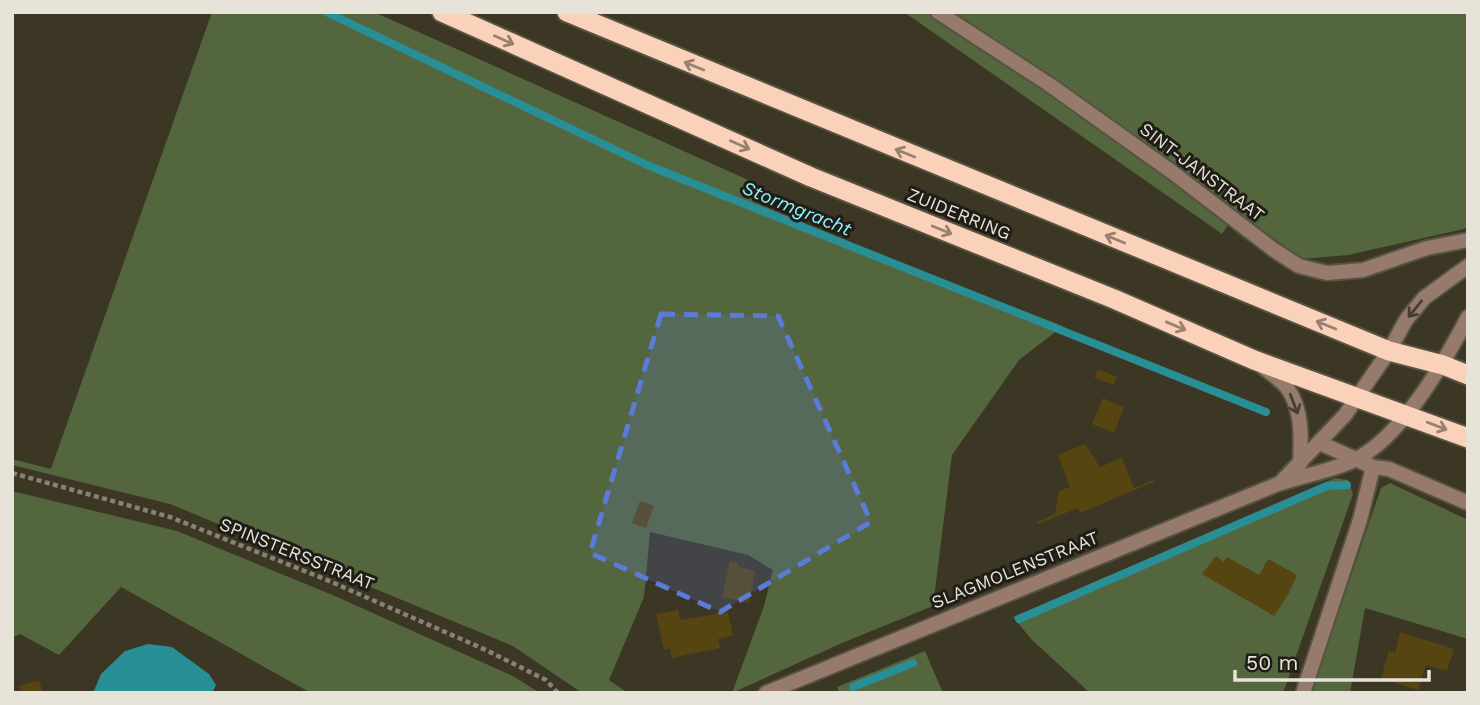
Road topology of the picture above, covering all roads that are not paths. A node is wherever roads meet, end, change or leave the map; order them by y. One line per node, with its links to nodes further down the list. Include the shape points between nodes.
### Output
1 (442, 12): 8 (highway, ZUIDERRING, one-way to 8, via 811,177)
2 (567, 12): 7 (highway, ZUIDERRING, one-way to 2)
3 (938, 12): 4 (street, SINT-JANSTRAAT, via 1050,85 1299,266 1327,273 1363,270 1427,248)
4 (1468, 240)
5 (1468, 266): 7 (street, SLAGMOLENSTRAAT, one-way to 7, via 1424,298)
6 (1468, 317): 9 (street, SLAGMOLENSTRAAT)
7 (1389, 351): 9 (highway, ZUIDERRING); 11 (street, SLAGMOLENSTRAAT)
8 (1254, 359): 11 (highway, ZUIDERRING); 16 (street, one-way to 16, via 1288,388 1301,433)
9 (1443, 365): 10 (highway, ZUIDERRING); 12 (street, SLAGMOLENSTRAAT)
10 (1468, 375)
11 (1357, 398): 12 (highway, ZUIDERRING); 14 (street, SLAGMOLENSTRAAT)
12 (1405, 414): 13 (highway, ZUIDERRING, one-way to 13); 15 (street, SLAGMOLENSTRAAT)
13 (1468, 438)
14 (1320, 443): 15 (street); 16 (street, SLAGMOLENSTRAAT)
15 (1358, 458): 17 (street); 18 (street, SLAGMOLENSTRAAT)
16 (1300, 464): 18 (street, SLAGMOLENSTRAAT)
17 (1373, 467): 19 (street, via 1389,469); 21 (street)
18 (1278, 484): 20 (street, SLAGMOLENSTRAAT)
19 (1468, 503)
20 (766, 693)
21 (1303, 693)

